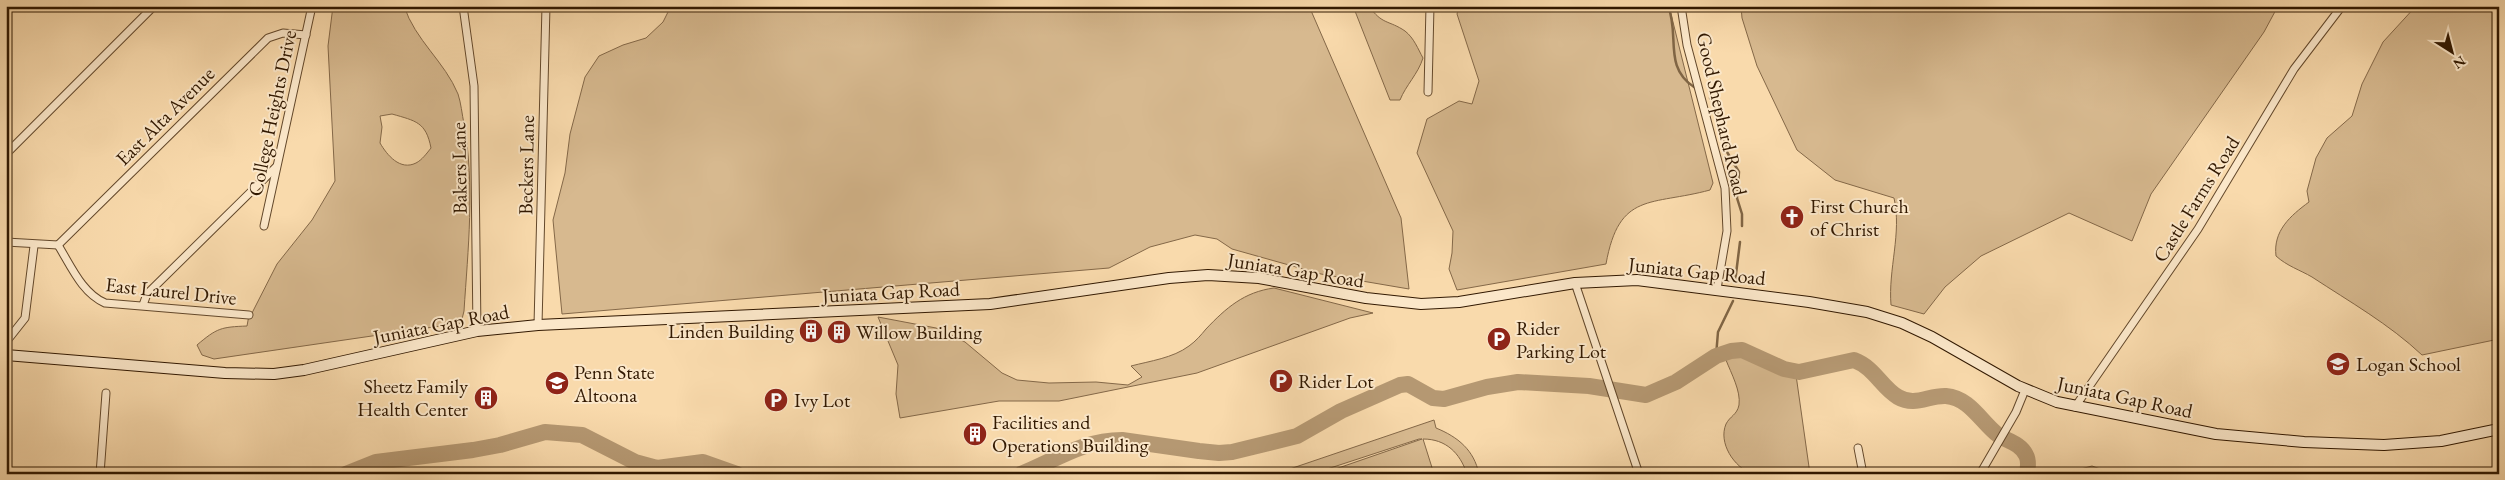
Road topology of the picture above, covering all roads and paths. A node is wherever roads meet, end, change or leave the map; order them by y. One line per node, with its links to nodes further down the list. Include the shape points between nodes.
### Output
1 (11, 6): 9 (street)
2 (154, 6): 12 (street)
3 (312, 6): 10 (street, College Heights Drive)
4 (463, 6): 23 (street, Bakers Lane, via 474,86)
5 (546, 6): 22 (street, Beckers Lane)
6 (1430, 6): 11 (street)
7 (1681, 6): 19 (street, Good Shephard Road, via 1687,45 1725,188 1727,231)
8 (2342, 6): 28 (street, Castle Farms Road, via 2294,69 2198,229)
9 (6, 11)
10 (306, 35): 13 (street, College Heights Drive); 16 (street, East Alta Avenue, via 284,33 268,38)
11 (1428, 92)
12 (6, 154)
13 (277, 166): 14 (street, College Heights Drive); 20 (street, via 147,294)
14 (264, 226)
15 (6, 242): 17 (street)
16 (58, 245): 17 (street); 20 (street, East Laurel Drive, via 84,288 94,298 105,303)
17 (34, 246): 24 (street, via 25,318)
18 (1575, 283): 19 (main road, Juniata Gap Road, via 1637,280); 22 (main road, Juniata Gap Road, via 1459,302 1421,304 1366,298 1259,278 1208,275 990,304); 32 (street)
19 (1717, 289): 26 (main road, Juniata Gap Road, via 1845,307 1887,318 1932,337)
20 (143, 305): 21 (street, East Laurel Drive)
21 (249, 315)
22 (538, 325): 23 (main road, Juniata Gap Road)
23 (477, 330): 25 (main road, Juniata Gap Road, via 274,374 215,373)
24 (6, 342)
25 (6, 355)
26 (2025, 390): 28 (main road, Juniata Gap Road); 34 (street)
27 (106, 392): 31 (street)
28 (2075, 407): 29 (main road, Juniata Gap Road, via 2216,434 2324,443 2420,443)
29 (2499, 429)
30 (1858, 448): 33 (street)
31 (100, 474)
32 (1639, 474)
33 (1863, 474)
34 (1980, 474)

